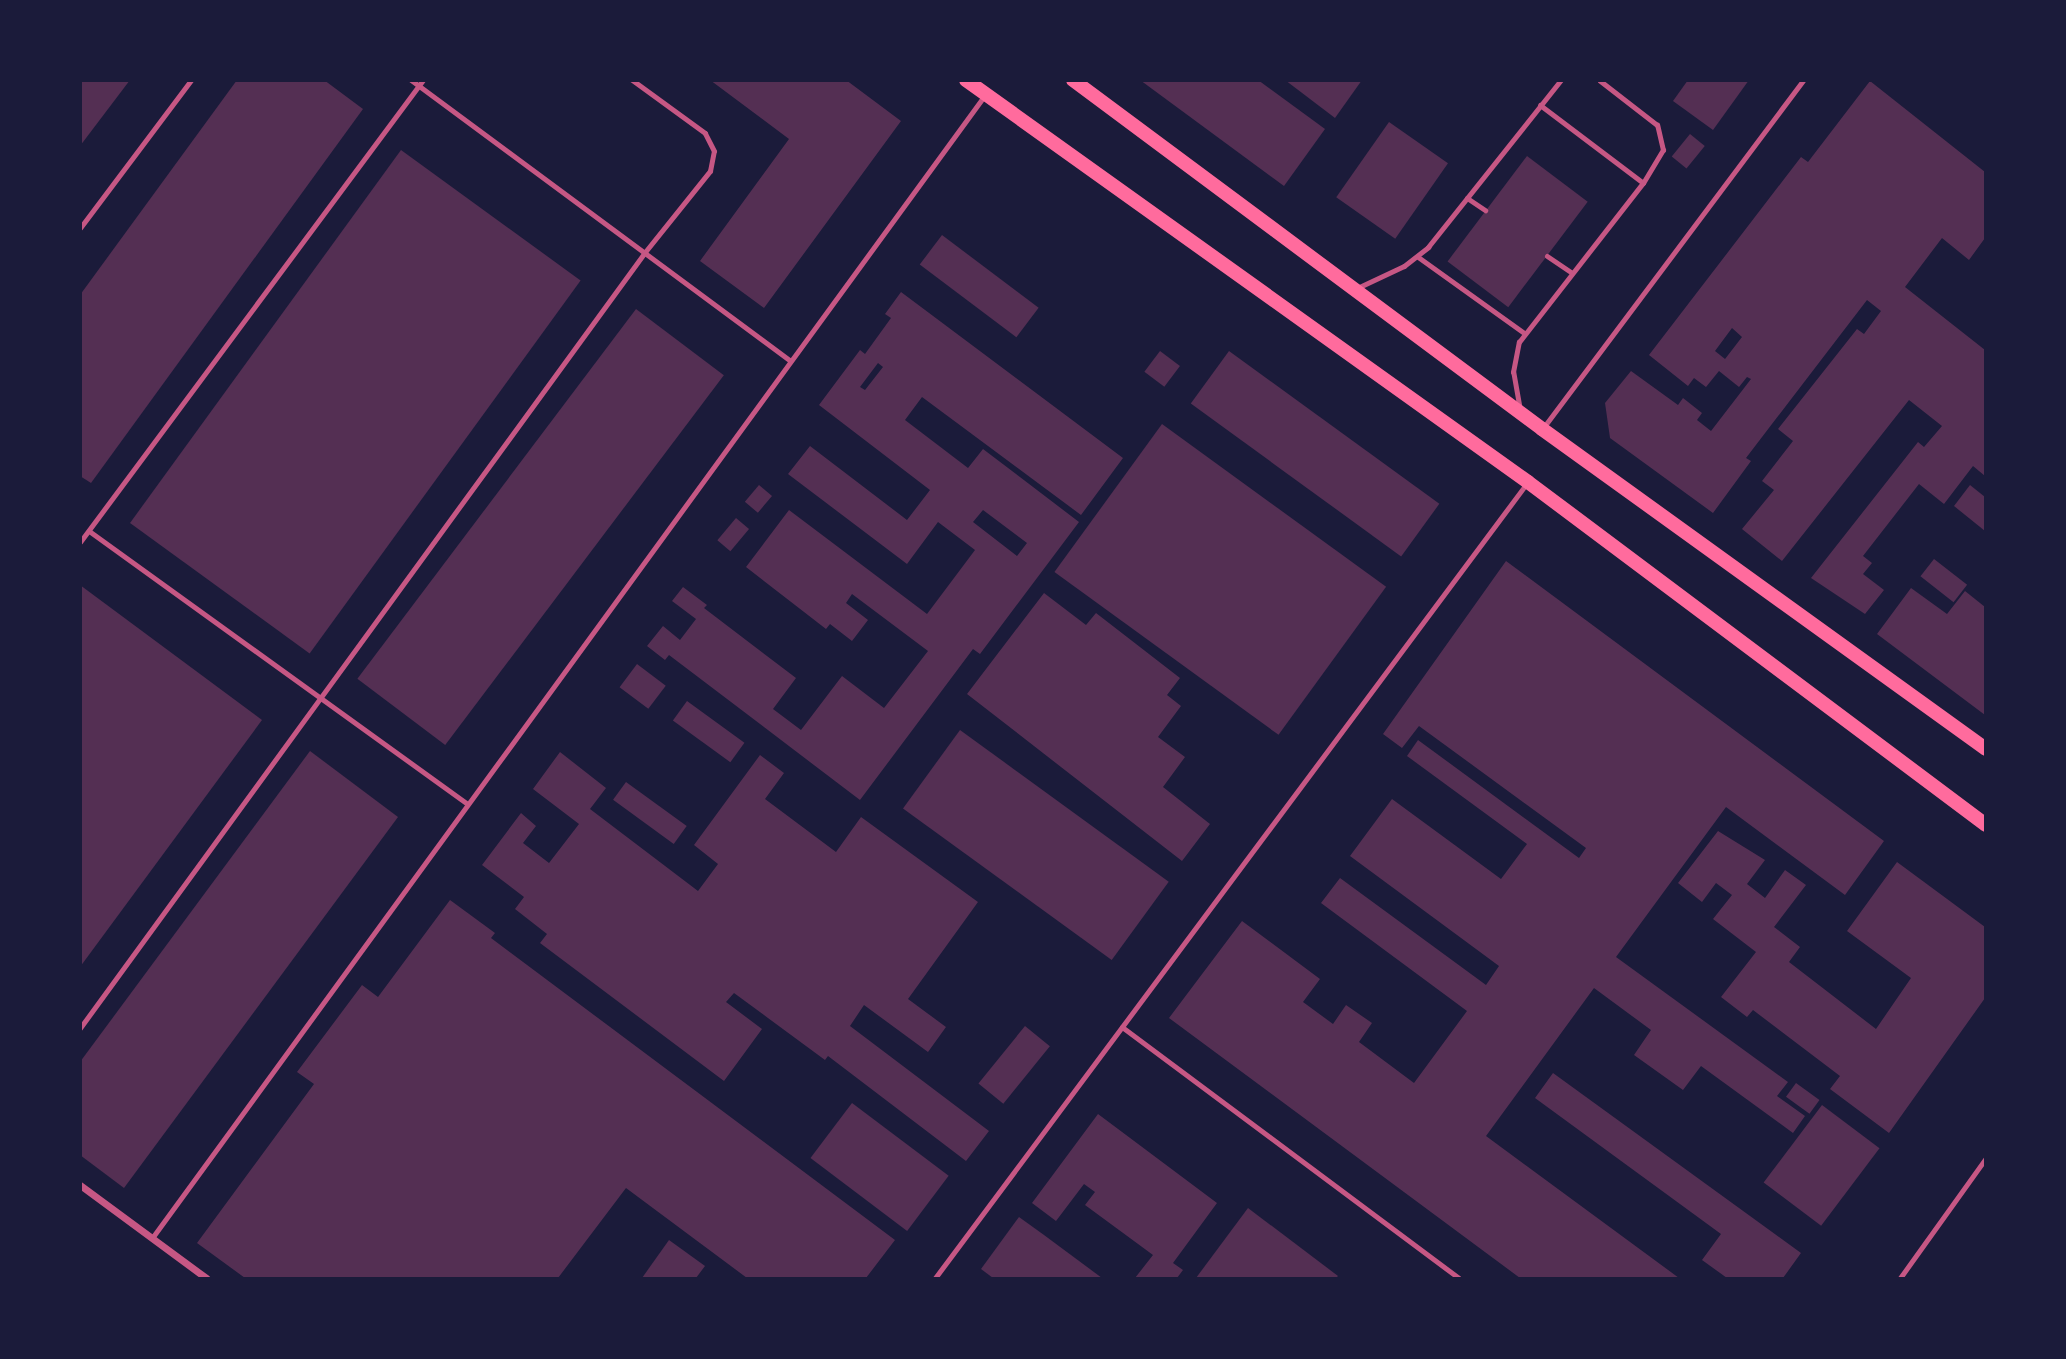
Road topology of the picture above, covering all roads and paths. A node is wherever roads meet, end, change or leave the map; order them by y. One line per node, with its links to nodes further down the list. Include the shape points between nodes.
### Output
1 (191, 80): 16 (lane)
2 (411, 80): 10 (lane)
3 (423, 80): 10 (lane)
4 (632, 80): 17 (lane, via 705,133 714,151 710,171)
5 (966, 80): 11 (main road)
6 (1561, 80): 12 (lane)
7 (1599, 80): 13 (lane, via 1662,132 1660,159)
8 (1803, 80): 25 (lane)
9 (1079, 83): 21 (main road)
10 (419, 87): 17 (lane); 27 (lane)
11 (985, 94): 23 (lane); 26 (main road)
12 (1540, 105): 13 (lane); 14 (lane)
13 (1643, 183): 20 (lane)
14 (1467, 198): 15 (lane); 19 (lane)
15 (1485, 211)
16 (80, 228)
17 (645, 252): 23 (lane); 29 (lane)
18 (1547, 256): 20 (lane)
19 (1418, 257): 21 (lane); 22 (lane)
20 (1571, 272): 22 (lane)
21 (1354, 289): 24 (main road)
22 (1524, 333): 24 (lane, via 1514,362)
23 (790, 360): 31 (lane)
24 (1521, 413): 25 (main road)
25 (1542, 429): 30 (main road)
26 (1528, 482): 32 (main road); 33 (lane)
27 (89, 531): 28 (lane); 29 (lane)
28 (80, 542)
29 (321, 698): 31 (lane); 34 (lane)
30 (1986, 749)
31 (466, 803): 37 (lane)
32 (1986, 825)
33 (1122, 1027): 39 (lane); 40 (lane)
34 (80, 1028)
35 (1986, 1158): 41 (lane)
36 (80, 1185): 37 (street)
37 (152, 1238): 38 (street)
38 (206, 1279)
39 (935, 1279)
40 (1459, 1279)
41 (1900, 1279)

